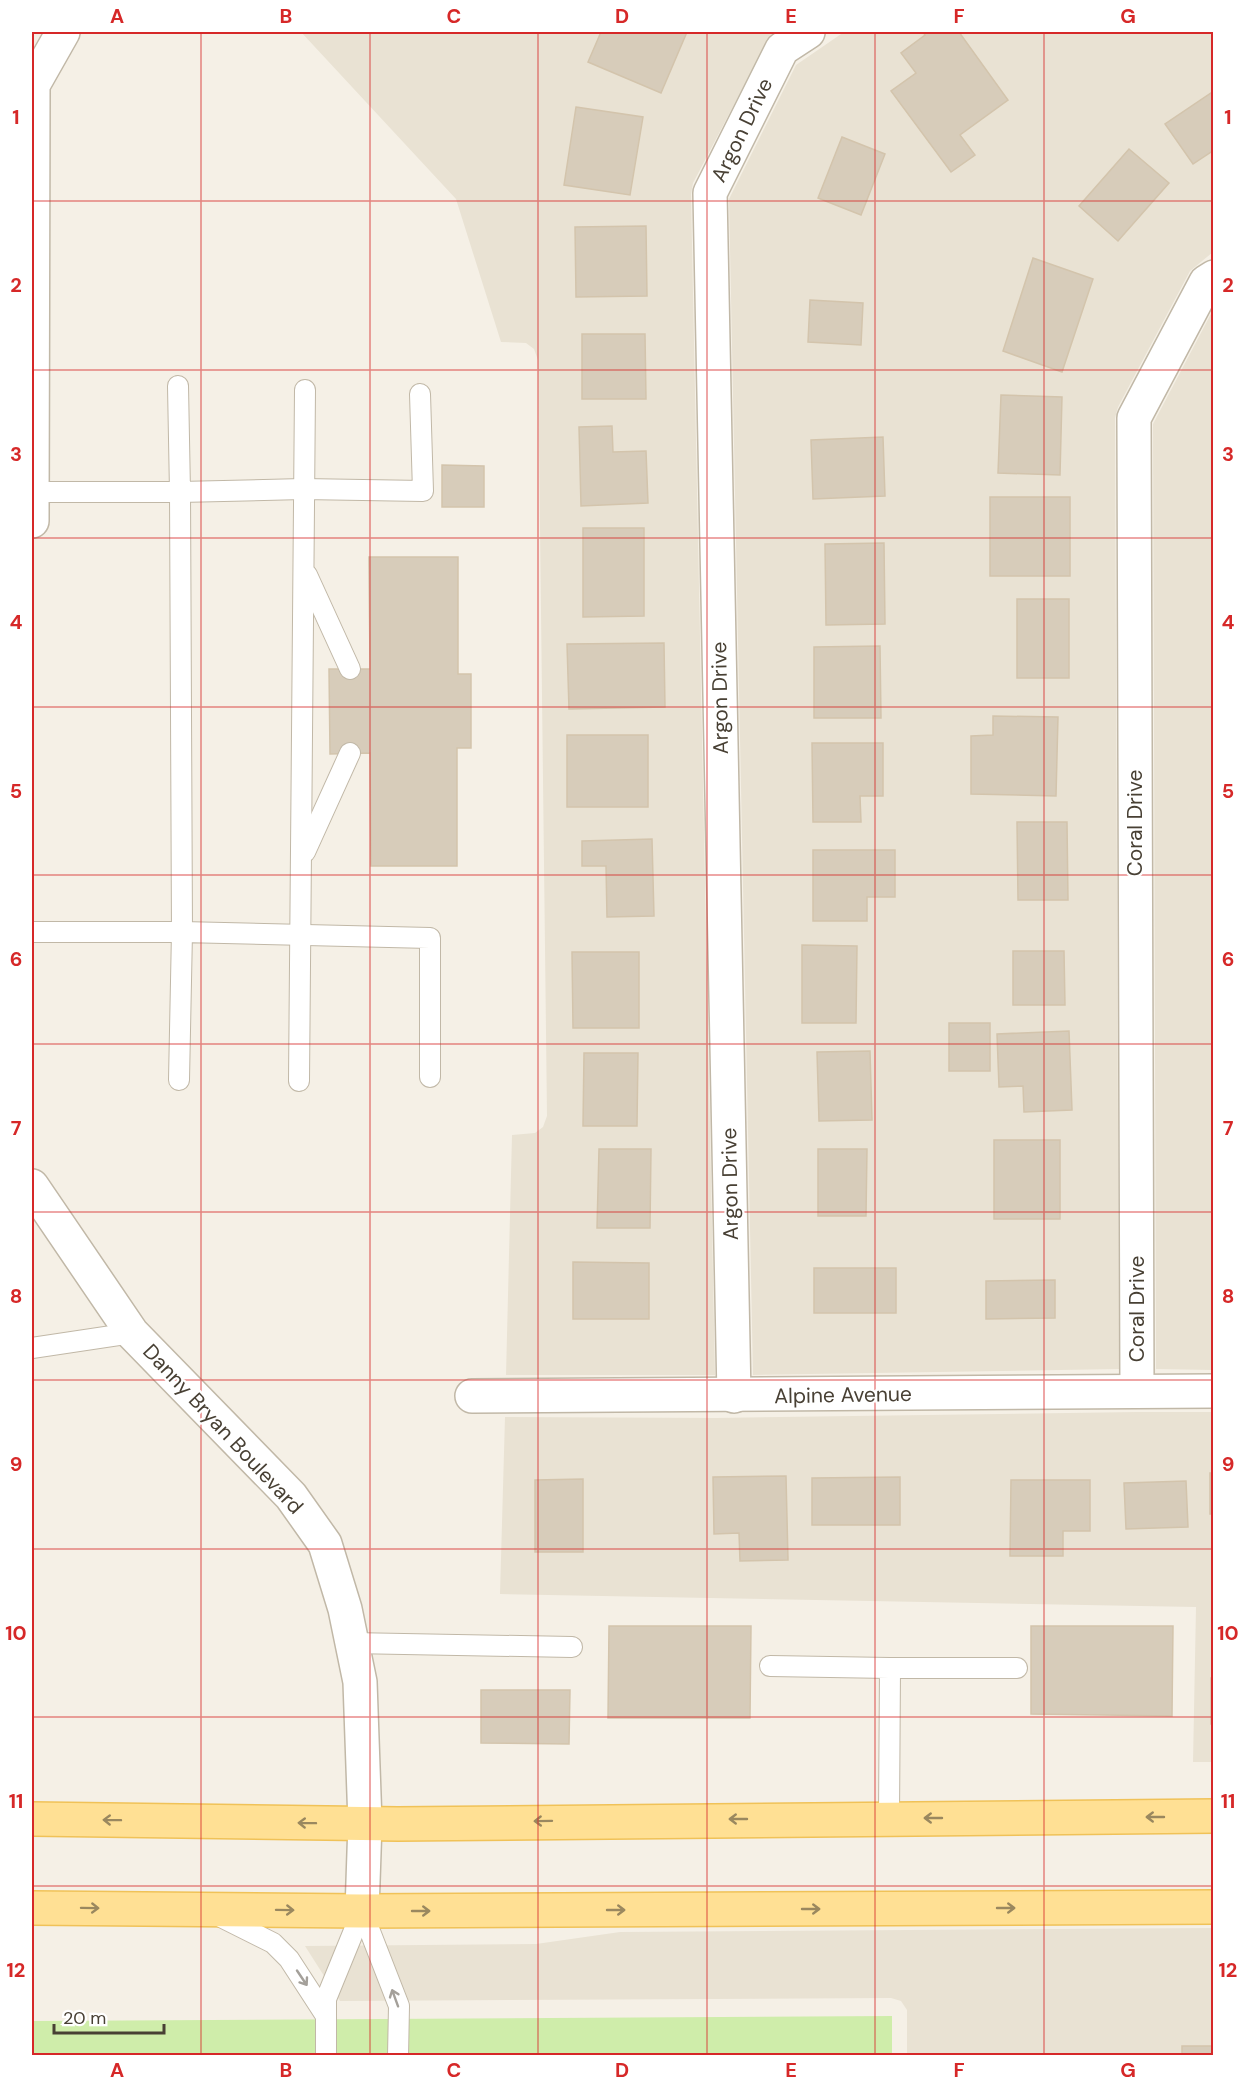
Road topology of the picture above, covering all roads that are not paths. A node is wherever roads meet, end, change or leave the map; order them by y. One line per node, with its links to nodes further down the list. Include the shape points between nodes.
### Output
1 (63, 32): 8 (street, via 33,85)
2 (808, 32): 27 (street, Argon Drive, via 782,50 710,194)
3 (1214, 277): 24 (street, Coral Drive, via 1206,282 1134,418)
4 (178, 386): 9 (lane)
5 (304, 390): 7 (lane)
6 (420, 394): 7 (lane, via 423,491)
7 (303, 489): 9 (lane); 11 (lane)
8 (32, 492): 9 (lane); 10 (street)
9 (180, 492): 16 (lane)
10 (32, 521)
11 (305, 570): 12 (lane); 14 (lane)
12 (350, 669)
13 (350, 753): 14 (lane)
14 (302, 859): 17 (lane)
15 (32, 932): 16 (lane)
16 (182, 932): 17 (lane); 19 (lane)
17 (302, 935): 18 (lane, via 430,938); 20 (lane)
18 (430, 1077)
19 (179, 1080)
20 (299, 1081)
21 (32, 1186): 22 (street, Danny Bryan Boulevard)
22 (132, 1333): 23 (lane); 28 (street, Danny Bryan Boulevard, via 298,1506 325,1544)
23 (32, 1348)
24 (1137, 1390): 25 (street, Alpine Avenue); 27 (street, Alpine Avenue)
25 (1214, 1391)
26 (472, 1396): 27 (street, Alpine Avenue)
27 (734, 1396)
28 (351, 1643): 29 (lane); 36 (street, Danny Bryan Boulevard, via 360,1682)
29 (572, 1647)
30 (770, 1666): 31 (lane)
31 (890, 1668): 32 (lane); 34 (lane)
32 (1017, 1668)
33 (1214, 1816): 34 (main road, one-way to 34)
34 (889, 1818): 36 (main road, one-way to 36)
35 (32, 1819): 36 (main road, one-way to 35)
36 (365, 1823): 40 (street, Danny Bryan Boulevard)
37 (1214, 1907): 40 (main road, one-way to 37)
38 (32, 1908): 39 (main road, one-way to 39)
39 (205, 1909): 40 (main road, one-way to 40); 41 (lane, one-way to 41, via 273,1943 289,1959)
40 (362, 1911): 41 (lane, via 326,1999); 43 (lane, one-way to 40, via 399,2006)
41 (326, 2016): 42 (lane)
42 (326, 2055)
43 (398, 2055)

